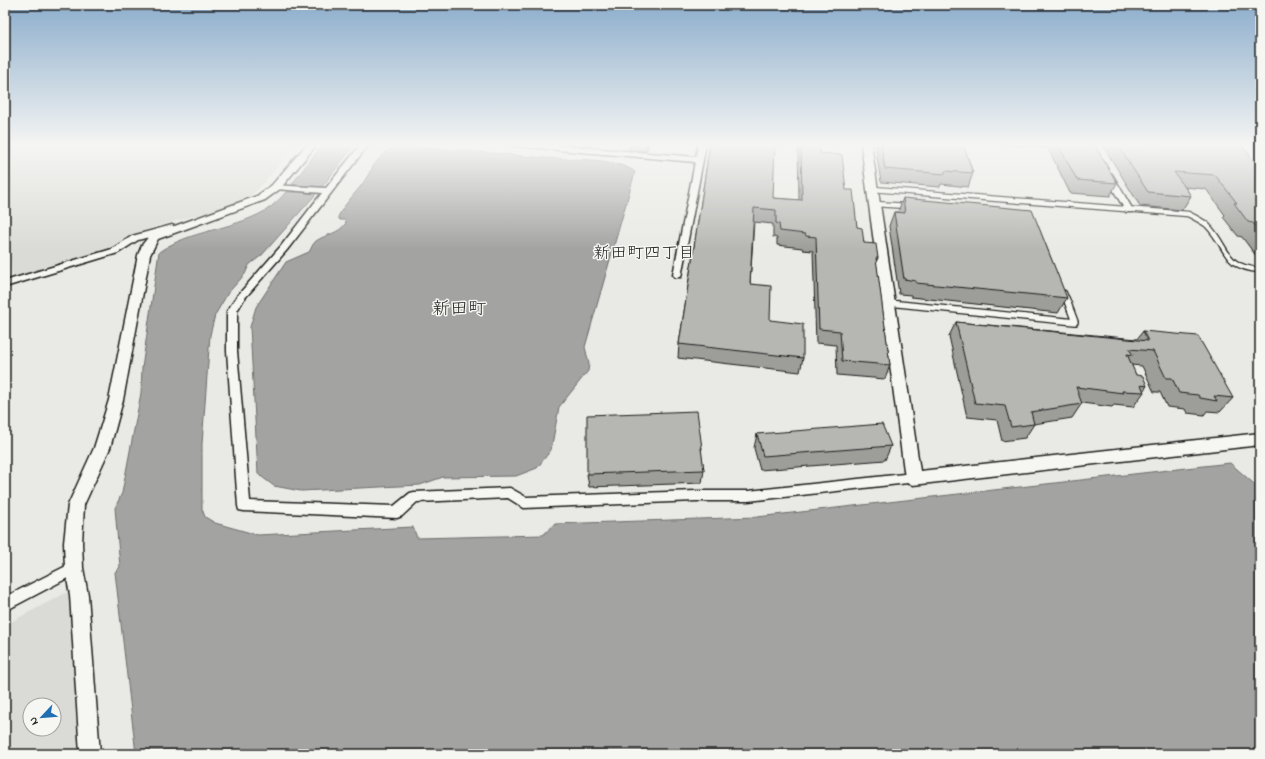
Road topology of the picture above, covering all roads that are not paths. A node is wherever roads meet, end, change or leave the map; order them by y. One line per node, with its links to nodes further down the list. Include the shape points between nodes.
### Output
1 (286, 179): 6 (street)
2 (334, 179): 8 (street)
3 (695, 179): 14 (street)
4 (872, 179): 7 (street)
5 (1111, 179): 11 (street)
6 (280, 187): 8 (street); 12 (street, via 261,198)
7 (873, 189): 9 (street); 11 (lane)
8 (324, 191): 19 (street, via 284,248 232,311 232,358 244,506 397,512 414,497 510,493 524,503 536,503 748,496)
9 (875, 204): 10 (lane); 17 (street)
10 (915, 207)
11 (1129, 210): 13 (lane, via 1188,214 1207,225 1233,262 1246,269)
12 (178, 227): 15 (street, via 135,238 100,256); 20 (street, via 154,237 144,255 116,400 102,448 76,504)
13 (1260, 270)
14 (678, 274)
15 (5, 284)
16 (1060, 284): 17 (lane, via 1075,322)
17 (889, 303): 19 (street)
18 (1260, 439): 19 (street)
19 (913, 478)
20 (74, 568): 21 (street); 22 (street, via 79,595)
21 (5, 604)
22 (90, 754)

